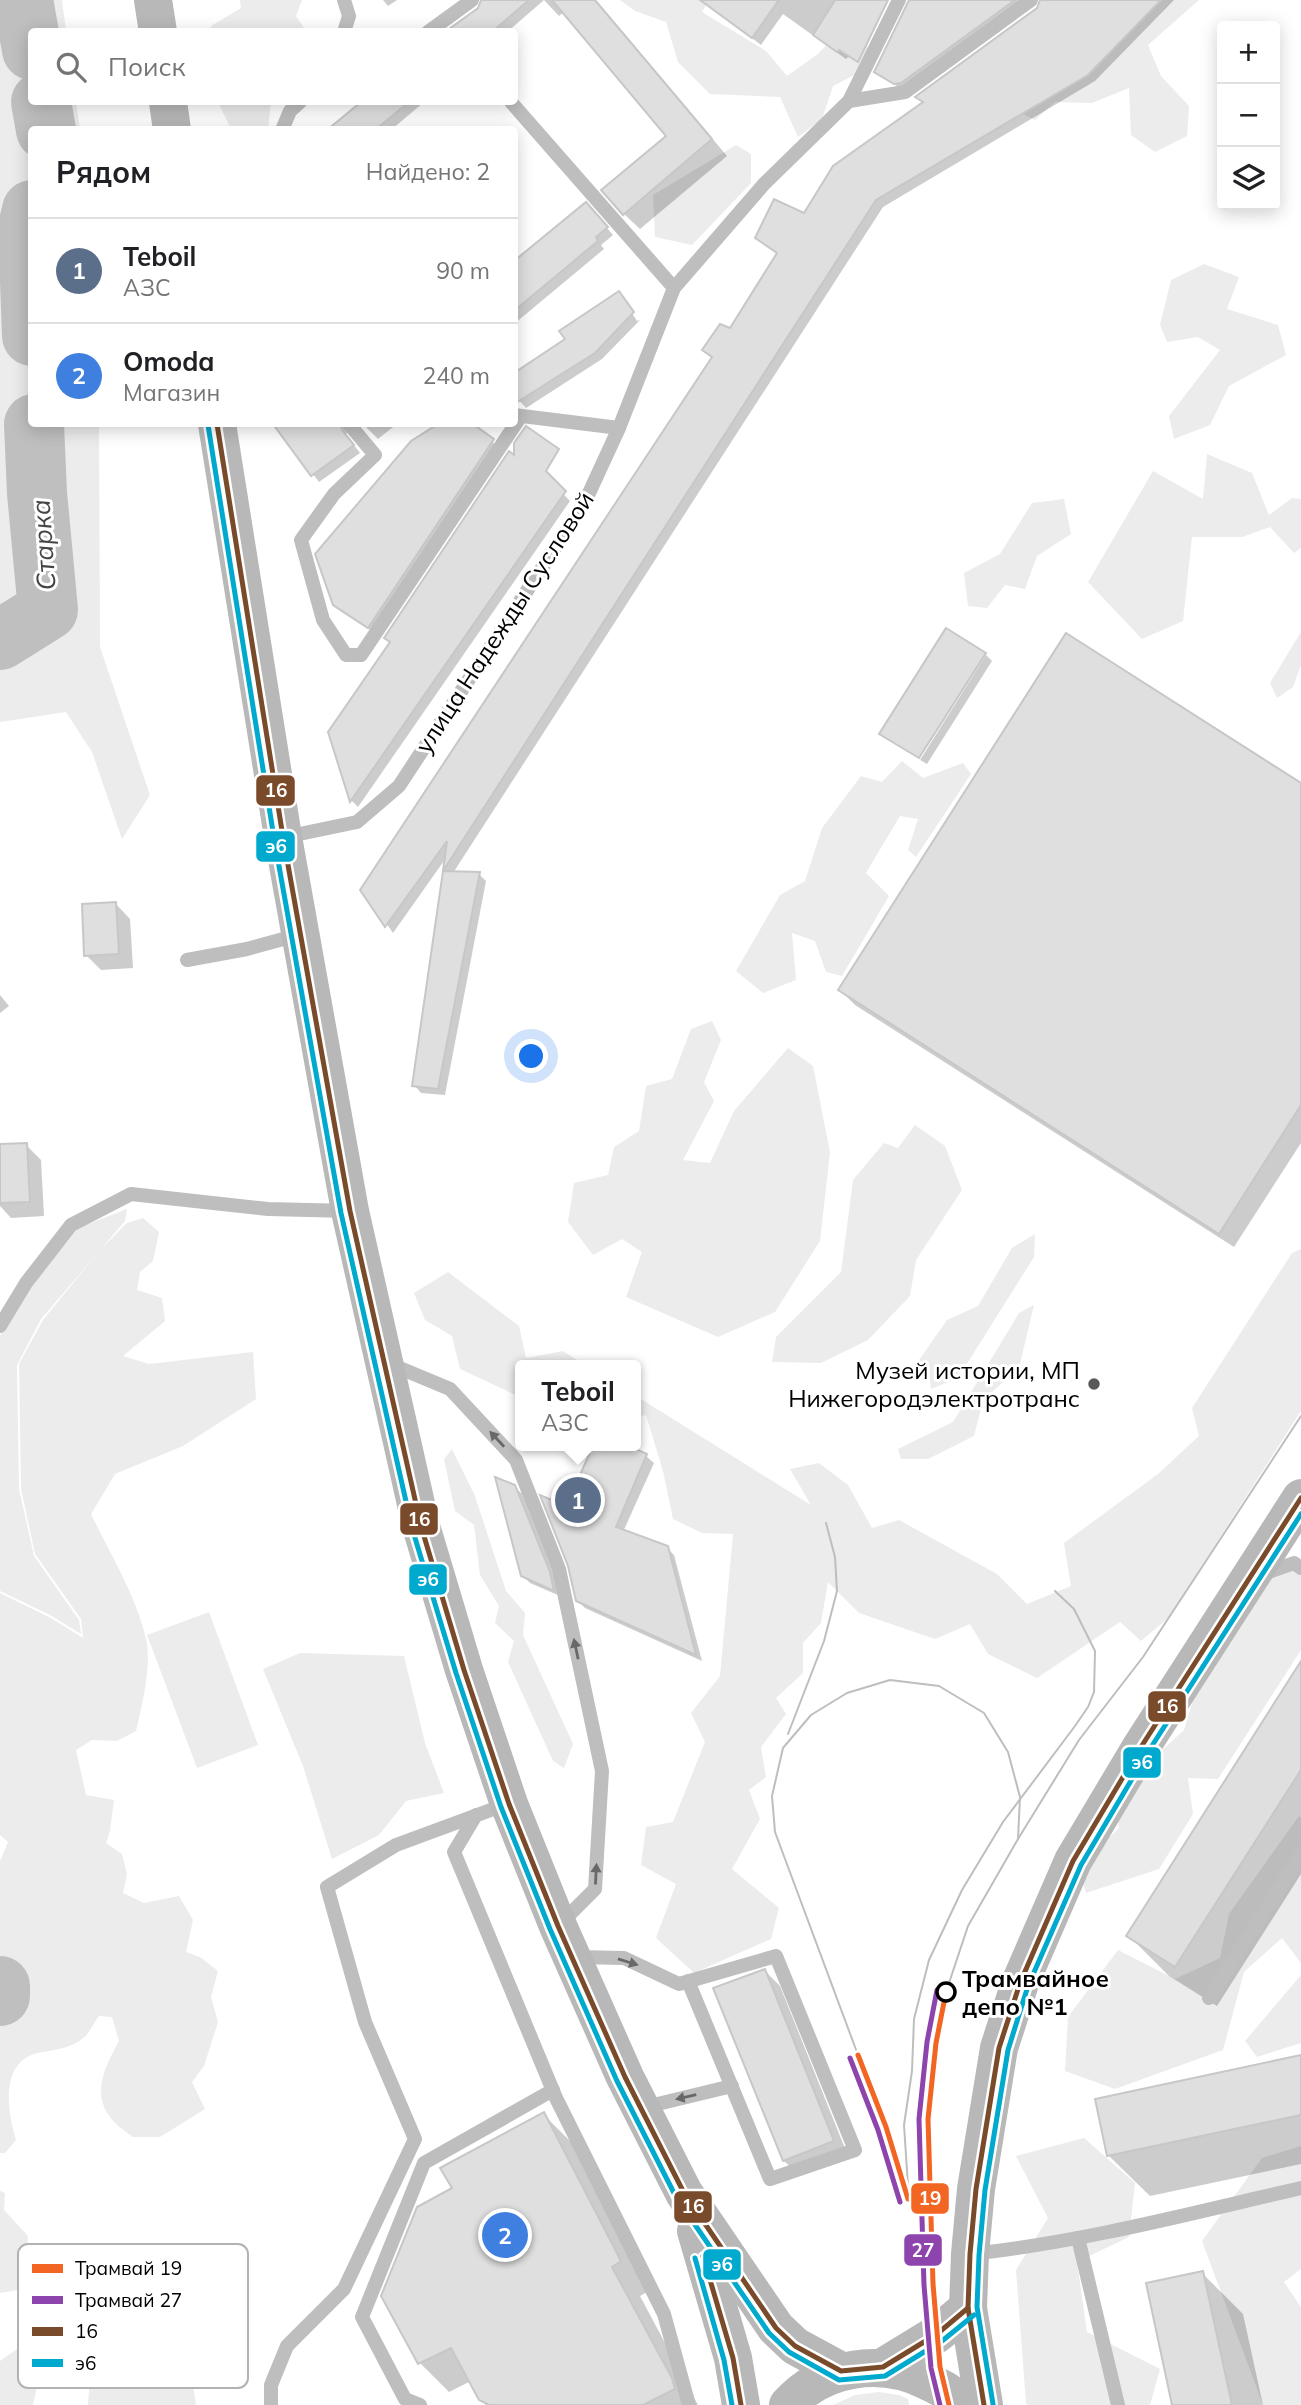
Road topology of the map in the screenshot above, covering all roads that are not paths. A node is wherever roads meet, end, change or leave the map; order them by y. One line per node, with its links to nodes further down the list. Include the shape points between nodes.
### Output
1 (153, 0): 6 (main road)
2 (344, 0): 7 (lane, via 349,16)
3 (472, 0): 8 (lane)
4 (900, 0): 9 (lane, улица Надежды Сусловой)
5 (1031, 0): 9 (lane, via 905,92)
6 (157, 28)
7 (345, 28)
8 (434, 28)
9 (849, 101): 15 (lane, улица Надежды Сусловой, via 764,184)
10 (169, 105): 13 (main road)
11 (297, 105): 14 (lane)
12 (513, 105): 15 (lane)
13 (172, 126)
14 (284, 126)
15 (674, 288): 20 (lane, улица Надежды Сусловой)
16 (518, 415): 20 (lane)
17 (217, 427): 21 (main road)
18 (352, 427): 19 (lane, via 375,455 334,494 301,540 323,620 346,654 361,654)
19 (510, 427)
20 (619, 428): 21 (lane, улица Надежды Сусловой, via 584,504 399,786 357,822)
21 (283, 837): 22 (main road)
22 (299, 934): 23 (lane); 24 (main road)
23 (187, 960)
24 (350, 1211): 25 (lane, via 268,1209 131,1194 71,1225); 26 (main road)
25 (0, 1326)
26 (382, 1360): 30 (main road, via 421,1526 464,1670); 32 (lane, one-way to 26, via 595,1889 602,1772 559,1569 516,1460 450,1389)
27 (1301, 1498): 29 (main road)
28 (1301, 1568): 29 (lane, via 1294,1563)
29 (1249, 1579): 41 (main road, via 1073,1861 1035,1946 999,2048)
30 (493, 1809): 32 (main road); 36 (lane, via 454,1852); 45 (lane, via 396,1845 327,1887 365,2022 415,2139 344,2289 287,2346 271,2385)
31 (1301, 1854): 34 (lane)
32 (565, 1942): 33 (lane, one-way to 33, via 624,1958); 37 (main road)
33 (684, 1982): 35 (lane); 35 (lane, via 776,1956 855,2150 770,2179)
34 (1209, 1998)
35 (732, 2086): 37 (lane, one-way to 37)
36 (553, 2090): 46 (lane, via 424,2163 362,2317 405,2399); 47 (lane, via 664,2314)
37 (641, 2108): 39 (main road)
38 (1301, 2188): 40 (lane)
39 (684, 2193): 44 (main road, via 776,2328 795,2346); 48 (main road, via 733,2358)
40 (1078, 2238): 41 (lane); 52 (lane)
41 (970, 2254): 42 (main road)
42 (968, 2308): 43 (main road, via 937,2334); 51 (main road)
43 (883, 2367): 44 (main road); 50 (main road, via 917,2376)
44 (841, 2371): 49 (main road, via 799,2392)
45 (271, 2405)
46 (420, 2405)
47 (689, 2405)
48 (741, 2405)
49 (788, 2405)
50 (963, 2405)
51 (984, 2405)
52 (1118, 2405)

